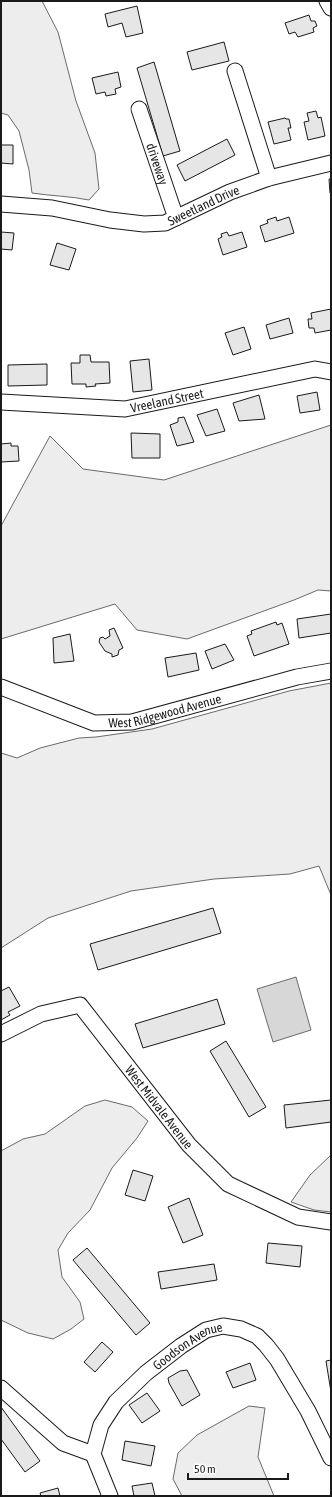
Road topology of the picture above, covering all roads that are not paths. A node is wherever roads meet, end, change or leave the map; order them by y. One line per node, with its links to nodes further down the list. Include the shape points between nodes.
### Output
1 (327, 1): 2 (street)
2 (331, 8)
3 (235, 71): 6 (street)
4 (139, 109): 8 (street, driveway)
5 (331, 163): 6 (street, Sweetland Drive)
6 (269, 178): 8 (street, Sweetland Drive, via 230,192)
7 (1, 204): 8 (street, Sweetland Drive, via 52,208 144,224 165,223)
8 (176, 218)
9 (331, 372): 10 (street, Vreeland Street, via 315,369 125,409)
10 (1, 402)
11 (331, 671): 12 (street, West Ridgewood Avenue, via 297,677 132,722 94,724)
12 (1, 687)
13 (1, 1034): 14 (street, West Midvale Avenue, via 41,1014 80,1005 189,1145 228,1184 298,1217)
14 (331, 1222)
15 (1, 1388): 16 (street, via 63,1443)
16 (93, 1454): 17 (street, Goodson Avenue, via 101,1425 116,1402 146,1373 181,1346 206,1330 223,1326 241,1329 257,1336 277,1358 308,1411); 18 (street)
17 (331, 1458)
18 (110, 1496)

